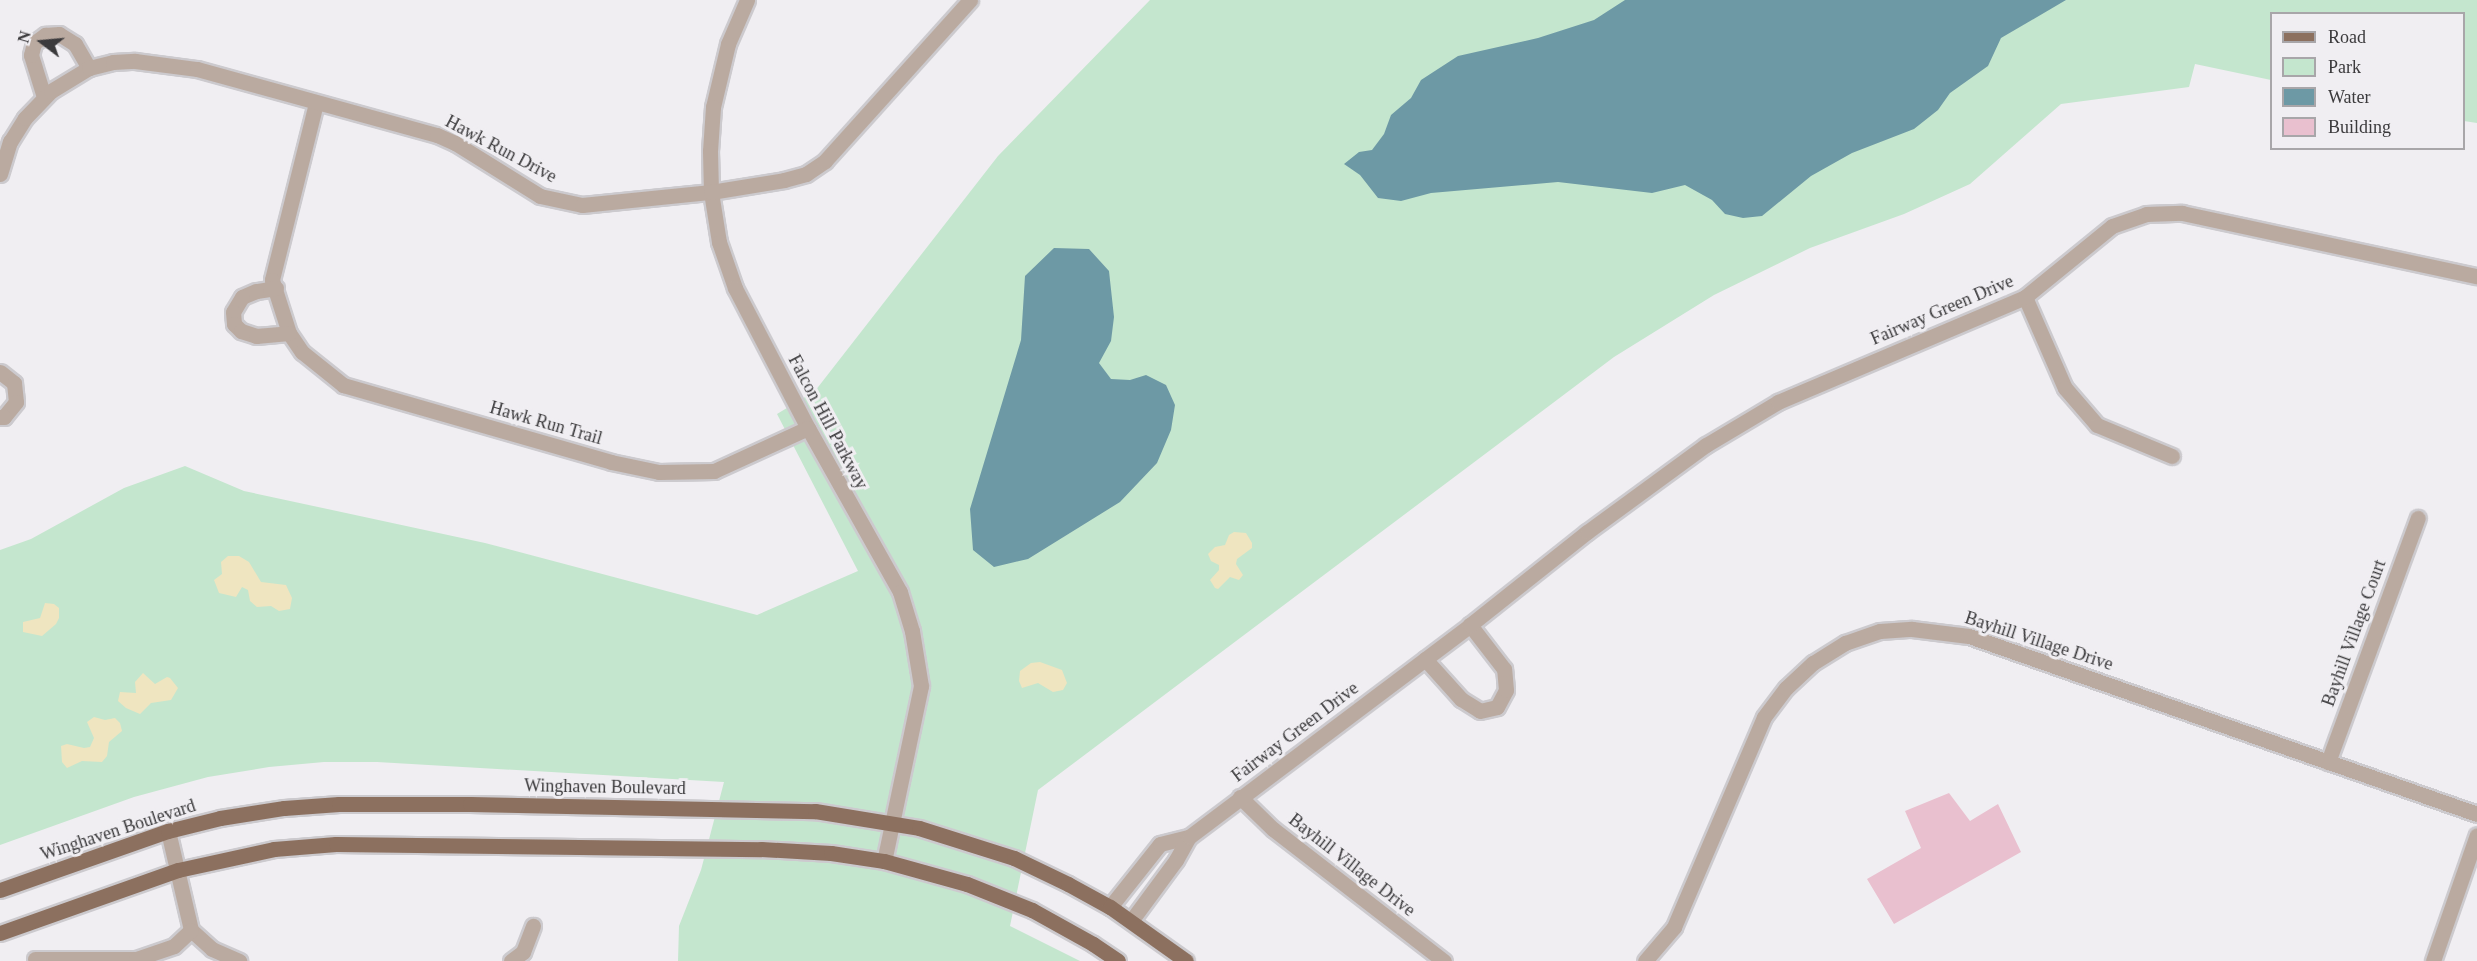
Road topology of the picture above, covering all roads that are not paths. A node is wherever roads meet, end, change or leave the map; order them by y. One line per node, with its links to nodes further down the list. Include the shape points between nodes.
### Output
1 (747, 0): 7 (street, Falcon Hill Parkway, via 728,44 713,106)
2 (970, 0): 7 (street, Hawk Run Drive, via 825,161 806,174 784,180)
3 (89, 68): 4 (street, Hawk Run Drive); 4 (street, via 75,44 59,34 45,35 34,43 32,55); 5 (street, Hawk Run Drive, via 135,61 197,69)
4 (44, 97): 6 (street, Hawk Run Drive, via 10,142)
5 (316, 103): 7 (street, Hawk Run Drive, via 437,135 540,196 582,206); 9 (street, Hawk Run Trail, via 272,280)
6 (0, 174)
7 (711, 192): 14 (street, Falcon Hill Parkway, via 719,242 735,288)
8 (2477, 276): 10 (street, Fairway Green Drive, via 2182,213 2146,214 2112,226)
9 (276, 288): 11 (street, Hawk Run Trail); 11 (street, via 242,297 233,312 234,324 256,336)
10 (2025, 297): 15 (street, via 2065,388 2097,425); 17 (street, Fairway Green Drive, via 1778,402 1688,459 1587,532)
11 (290, 333): 14 (street, Hawk Run Trail, via 302,352 343,385 611,462 659,472 714,471)
12 (0, 372): 13 (street, via 14,383 16,402)
13 (0, 417)
14 (808, 428): 22 (street, Falcon Hill Parkway, via 900,592 912,631 921,686)
15 (2172, 456)
16 (2418, 518): 19 (street, Bayhill Village Court)
17 (1470, 625): 18 (street, Fairway Green Drive); 18 (street, via 1504,669 1506,690 1497,707 1480,711 1461,699)
18 (1425, 659): 20 (street, Fairway Green Drive)
19 (2328, 762): 21 (street, Bayhill Village Drive); 40 (street, Bayhill Village Drive, via 1969,636 1941,630 1880,632 1845,644 1813,663 1786,688 1764,717 1674,927)
20 (1240, 796): 25 (street, Fairway Green Drive); 39 (street, Bayhill Village Drive, via 1273,829)
21 (2477, 814)
22 (892, 822): 23 (main road, Winghaven Boulevard, via 775,808 339,804 274,809); 26 (street, Falcon Hill Parkway); 29 (main road, Winghaven Boulevard, via 1014,858)
23 (168, 831): 27 (street); 28 (main road, Winghaven Boulevard)
24 (2477, 835): 41 (street)
25 (1190, 837): 29 (street, Fairway Green Drive, via 1160,844); 30 (street, Fairway Green Drive)
26 (884, 861): 27 (main road, via 761,849 336,844 274,849); 37 (main road, via 968,884 1032,910)
27 (178, 870): 32 (street); 33 (main road)
28 (0, 890)
29 (1110, 907): 30 (main road, Winghaven Boulevard)
30 (1131, 921): 38 (main road, Winghaven Boulevard)
31 (533, 926): 36 (street, via 523,952)
32 (191, 930): 34 (street, via 174,946 136,959); 35 (street, via 212,949)
33 (0, 933)
34 (35, 959)
35 (239, 961)
36 (511, 961)
37 (1118, 961)
38 (1186, 961)
39 (1444, 961)
40 (1645, 961)
41 (2433, 961)

